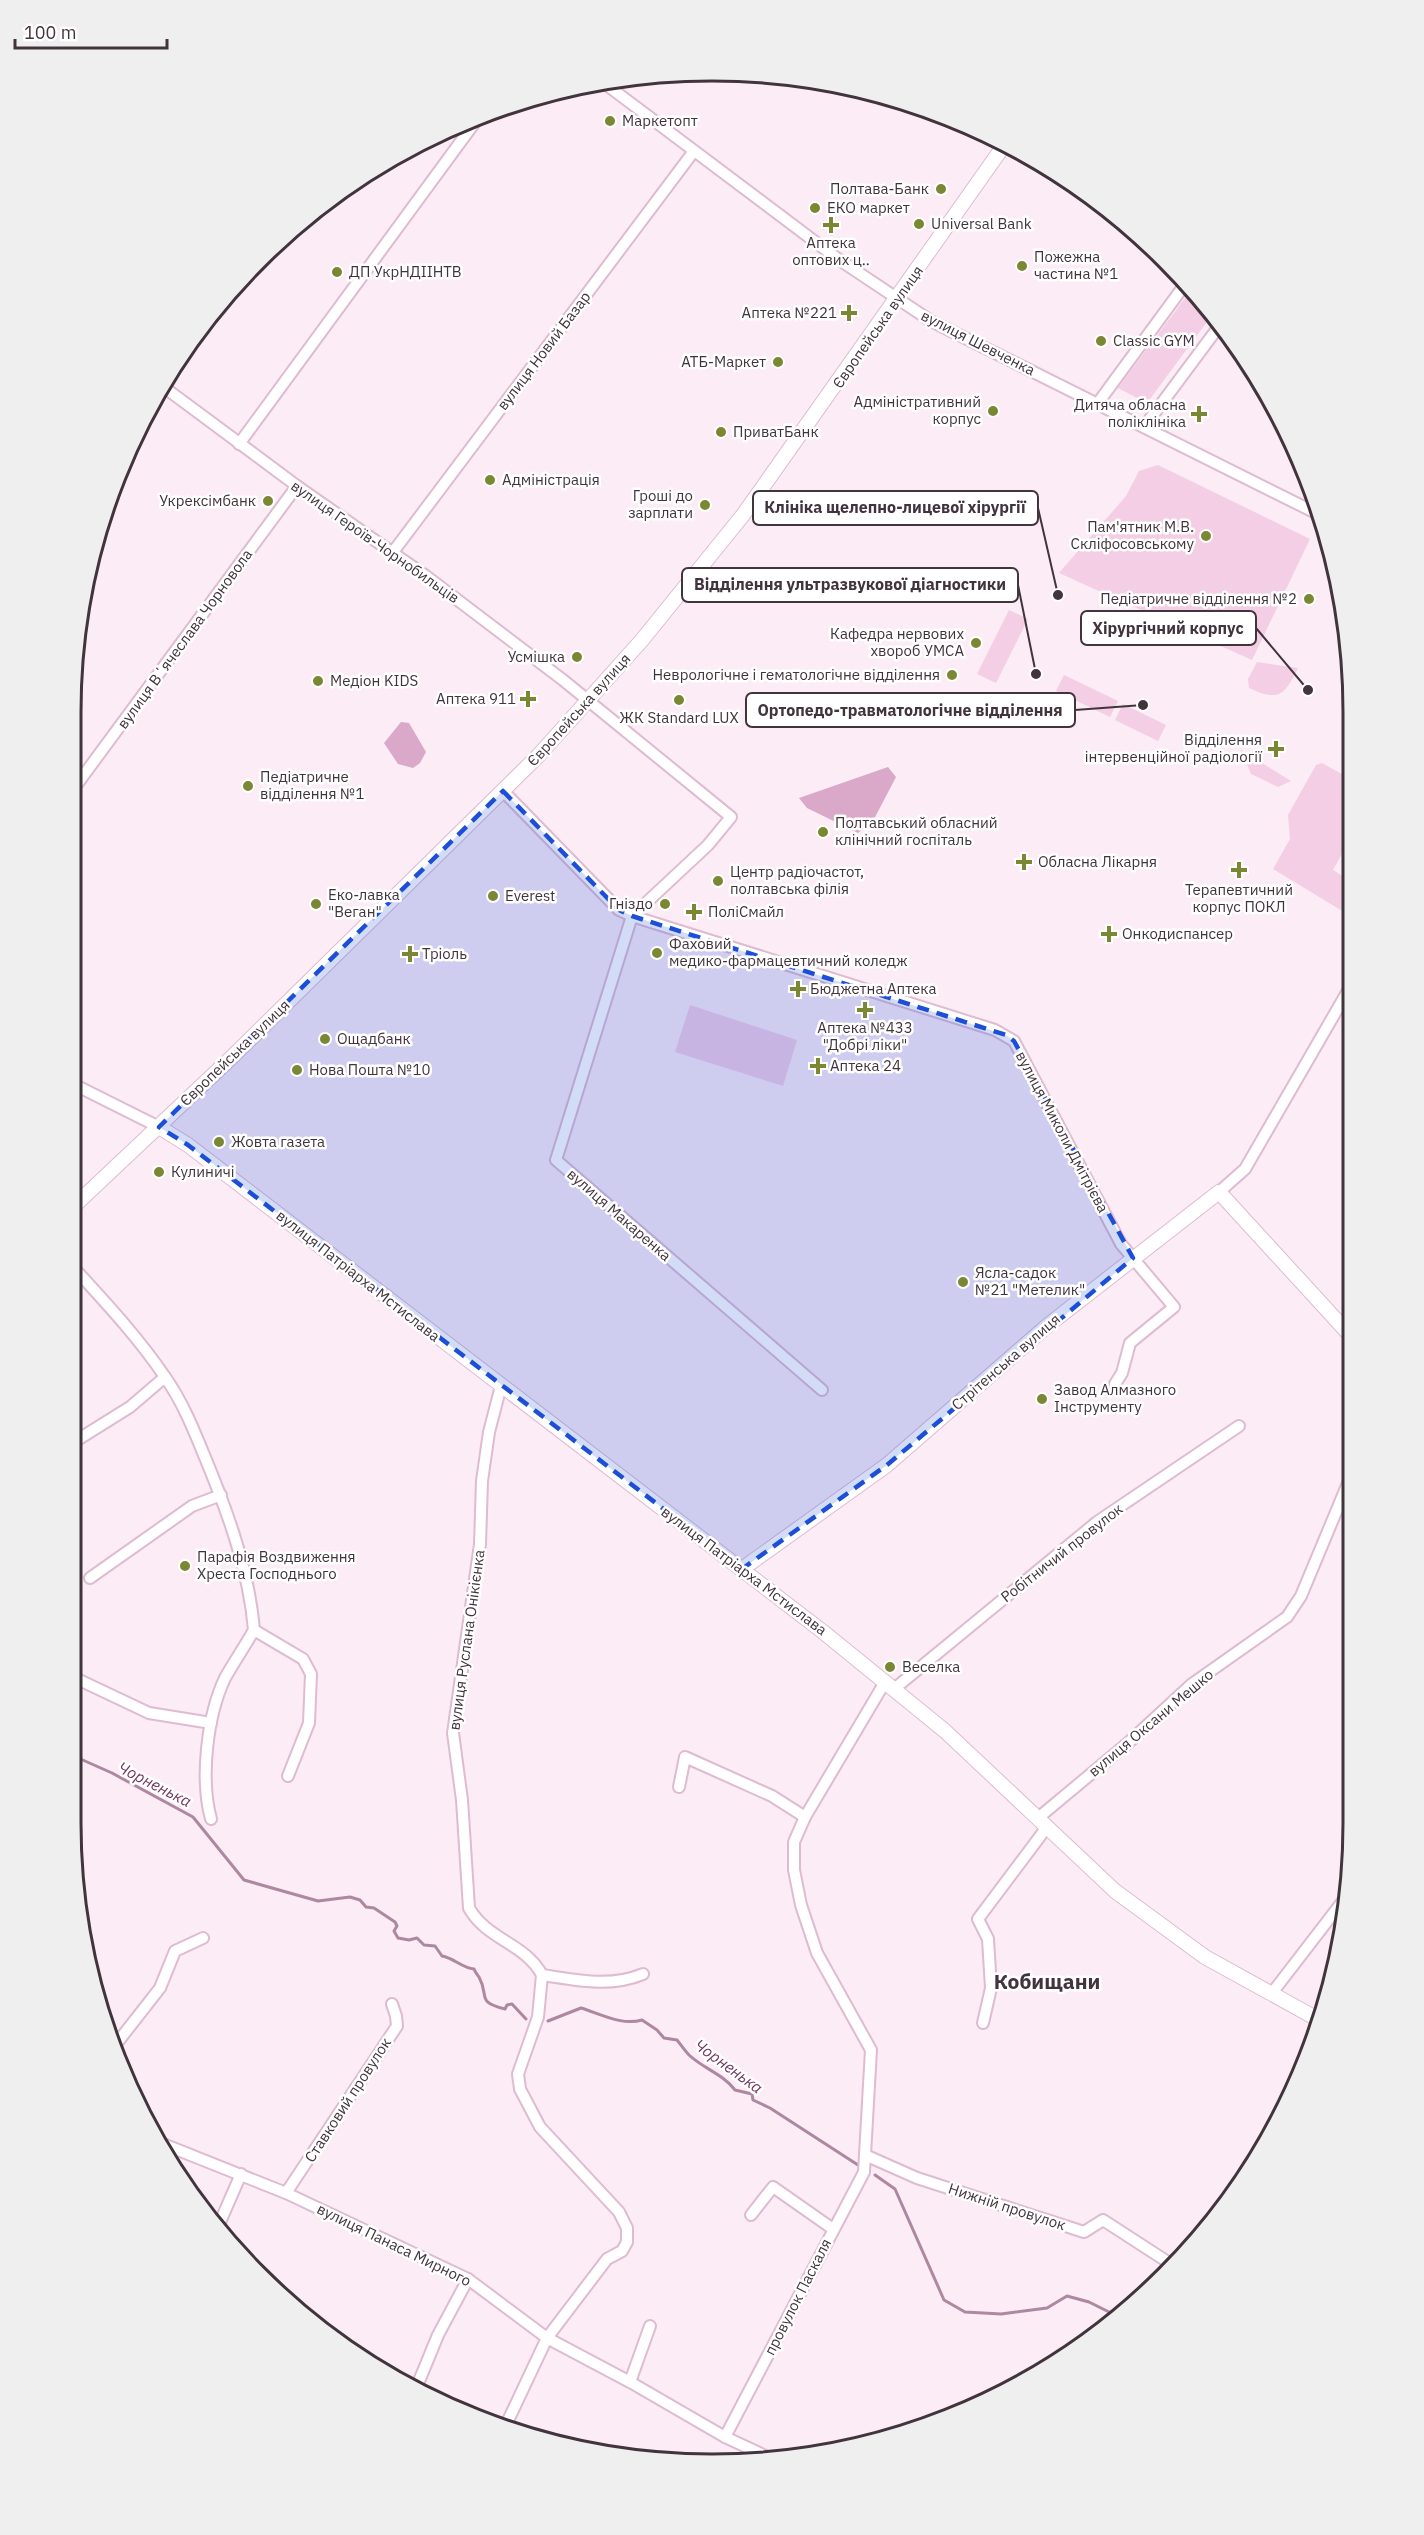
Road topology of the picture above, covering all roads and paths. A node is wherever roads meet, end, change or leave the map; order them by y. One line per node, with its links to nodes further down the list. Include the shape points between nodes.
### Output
1 (612, 89): 3 (street, вулиця Шевченка)
2 (469, 130): 11 (street)
3 (694, 151): 6 (street, вулиця Шевченка, via 838,259); 14 (street, вулиця Новий Базар)
4 (1000, 151): 6 (main road, Європейська вулиця)
5 (1181, 290): 9 (street)
6 (898, 298): 9 (street, вулиця Шевченка, via 931,321); 15 (main road, Європейська вулиця, via 744,515)
7 (1215, 331): 10 (street)
8 (169, 391): 11 (street, вулиця Героїв-Чорнобильців)
9 (1098, 403): 10 (street, вулиця Шевченка)
10 (1144, 427): 13 (street, вулиця Шевченка)
11 (240, 444): 12 (street, вулиця Героїв-Чорнобильців)
12 (297, 486): 14 (street, вулиця Героїв-Чорнобильців); 16 (street, вулиця Вʼячеслава Чорновола)
13 (1310, 510)
14 (393, 552): 15 (street, вулиця Героїв-Чорнобильців)
15 (588, 700): 17 (main road, Європейська вулиця); 18 (street, вулиця Героїв-Чорнобильців, via 731,817 708,845)
16 (81, 779)
17 (503, 791): 18 (street, вулиця Миколи Дмітрієва, via 619,910); 21 (main road, Європейська вулиця)
18 (632, 916): 24 (street, вулиця Миколи Дмітрієва, via 1006,1035 1014,1041 1121,1244); 30 (street, вулиця Макаренка, via 556,1160)
19 (1343, 999): 22 (street, Стрітенська вулиця, via 1245,1169)
20 (81, 1088): 21 (street)
21 (159, 1127): 23 (main road, Європейська вулиця); 29 (main road, вулиця Патріарха Мстислава, via 188,1145)
22 (1219, 1191): 24 (main road, Стрітенська вулиця); 26 (main road)
23 (81, 1199)
24 (1133, 1258): 28 (street, вулиця Миколи Дмітрієва, via 1174,1307 1130,1343); 35 (main road, Стрітенська вулиця, via 1047,1326 887,1465)
25 (81, 1276): 27 (street)
26 (1343, 1327)
27 (165, 1377): 32 (street, via 130,1407); 33 (street, via 184,1407)
28 (1115, 1384)
29 (501, 1386): 35 (main road, вулиця Патріарха Мстислава); 49 (street, вулиця Руслана Онікієнка, via 482,1481 480,1544 453,1743 462,1800 469,1908 486,1930 535,1962)
30 (822, 1390)
31 (1239, 1426): 39 (street, Робітничий провулок, via 1097,1522)
32 (81, 1438)
33 (221, 1495): 36 (street, via 192,1506); 37 (street, via 243,1565)
34 (1343, 1496): 45 (street, вулиця Оксани Мешко, via 1304,1591 1287,1617 1192,1684)
35 (742, 1569): 39 (main road, вулиця Патріарха Мстислава)
36 (90, 1578)
37 (254, 1630): 40 (street, via 225,1679); 41 (street, via 303,1659 311,1674 309,1722)
38 (81, 1681): 40 (street, via 149,1713)
39 (889, 1686): 43 (street, Робітничий провулок); 45 (main road, вулиця Патріарха Мстислава, via 945,1731)
40 (211, 1723): 44 (street, via 205,1798)
41 (288, 1776)
42 (679, 1787): 43 (street, via 685,1757 772,1796)
43 (805, 1817): 56 (street, провулок Паскаля, via 794,1842 794,1870 801,1905 817,1953 872,2050)
44 (211, 1819)
45 (1042, 1822): 50 (main road, вулиця Патріарха Мстислава, via 1115,1891 1205,1957); 53 (street, вулиця Оксани Мешко, via 978,1919 988,1939 992,1988)
46 (1337, 1908): 50 (street)
47 (203, 1938): 54 (street, via 175,1951 160,1988)
48 (643, 1974): 49 (street, via 626,1981 591,1983)
49 (542, 1975): 65 (street, via 538,2017 518,2074 520,2089 540,2127 619,2212 627,2229 627,2242 621,2252 607,2259)
50 (1272, 1993): 52 (main road, вулиця Патріарха Мстислава)
51 (392, 2004): 58 (street, Ставковий провулок, via 397,2026)
52 (1313, 2016)
53 (983, 2024)
54 (119, 2040)
55 (171, 2147): 57 (street, вулиця Панаса Мирного)
56 (865, 2155): 61 (street, провулок Паскаля, via 864,2172); 62 (street, Нижній провулок, via 917,2178 1084,2232 1102,2220)
57 (241, 2174): 58 (street, вулиця Панаса Мирного); 60 (street)
58 (286, 2193): 63 (street, вулиця Панаса Мирного)
59 (751, 2215): 61 (street, via 773,2187)
60 (221, 2219)
61 (833, 2229): 69 (street, провулок Паскаля)
62 (1166, 2261)
63 (468, 2278): 65 (street, вулиця Панаса Мирного); 66 (street, via 438,2335)
64 (650, 2326): 67 (street)
65 (547, 2338): 67 (street, вулиця Панаса Мирного); 68 (street)
66 (420, 2382)
67 (630, 2382): 69 (street, вулиця Панаса Мирного)
68 (508, 2421)
69 (725, 2437): 70 (street, вулиця Панаса Мирного)
70 (758, 2453)

